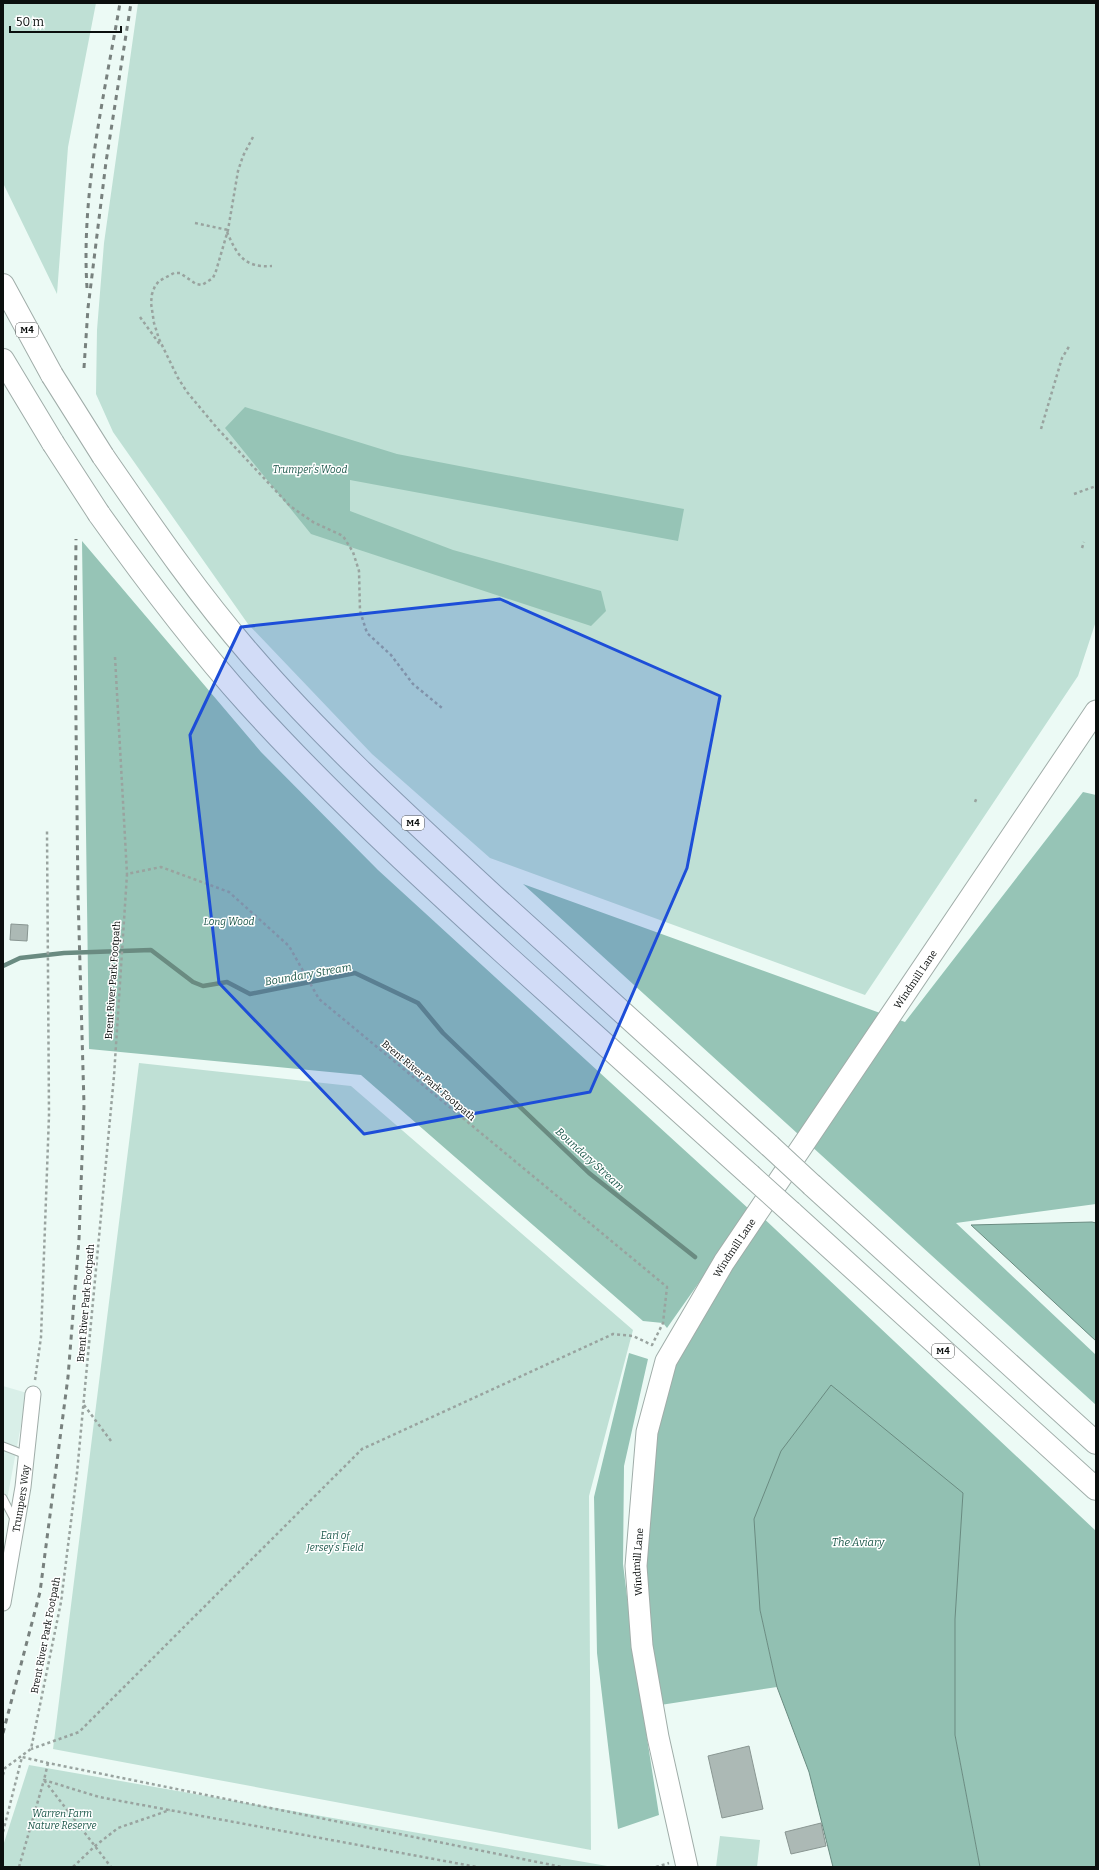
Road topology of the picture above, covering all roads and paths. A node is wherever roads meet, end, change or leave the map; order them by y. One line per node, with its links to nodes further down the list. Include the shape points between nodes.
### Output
1 (253, 137): 3 (path, via 238,171)
2 (195, 223): 3 (path)
3 (228, 231): 4 (path, via 238,254 244,260 258,266); 8 (path, via 213,278 202,285 180,273 174,273 155,286 151,302 152,313)
4 (272, 266)
5 (3, 285): 25 (highway, M4, bridge, via 52,375 103,456 174,558 250,654 342,752 401,811)
6 (140, 317): 8 (path)
7 (1070, 345): 10 (path, via 1062,358)
8 (164, 352): 16 (path, via 178,378 199,407 290,506 313,522 343,536 353,552 359,571 360,610 367,633 391,655 413,684)
9 (3, 360): 28 (highway, M4, bridge, via 52,443 148,581 216,667 333,794 454,908)
10 (1041, 429)
11 (1096, 486): 12 (path)
12 (1074, 494)
13 (1084, 542): 14 (path)
14 (1082, 548)
15 (115, 657): 21 (path)
16 (442, 708)
17 (1096, 711): 45 (main road, Windmill Lane, via 724,1262 666,1361 647,1432 636,1566 644,1654 658,1737)
18 (977, 797): 19 (path)
19 (975, 802)
20 (47, 832): 22 (path, via 49,1115 41,1337)
21 (127, 874): 23 (path, Brent River Park Footpath, via 114,1076); 32 (path, Brent River Park Footpath, via 161,867 229,892 289,946 319,999 667,1287 663,1323 652,1345 633,1336 613,1334 362,1449 79,1732)
22 (33, 1394): 27 (street, Trumpers Way)
23 (84, 1405): 24 (path); 32 (path, Brent River Park Footpath, via 61,1602)
24 (111, 1441)
25 (1096, 1443)
26 (3, 1446): 27 (lane)
27 (26, 1455): 30 (street, Trumpers Way)
28 (1096, 1489)
29 (3, 1498): 30 (lane)
30 (16, 1524): 31 (street, Trumpers Way)
31 (3, 1603)
32 (31, 1749): 33 (path)
33 (22, 1756): 34 (path); 35 (path, via 5,1768); 38 (path)
34 (48, 1763): 36 (path); 44 (path)
35 (3, 1776)
36 (44, 1780): 37 (path, via 99,1797); 39 (path); 40 (path)
37 (170, 1810): 39 (path, via 118,1828); 43 (path)
38 (3, 1832)
39 (95, 1846): 41 (path); 42 (path)
40 (19, 1867)
41 (73, 1867)
42 (111, 1867)
43 (477, 1867)
44 (562, 1867)
45 (687, 1867)

